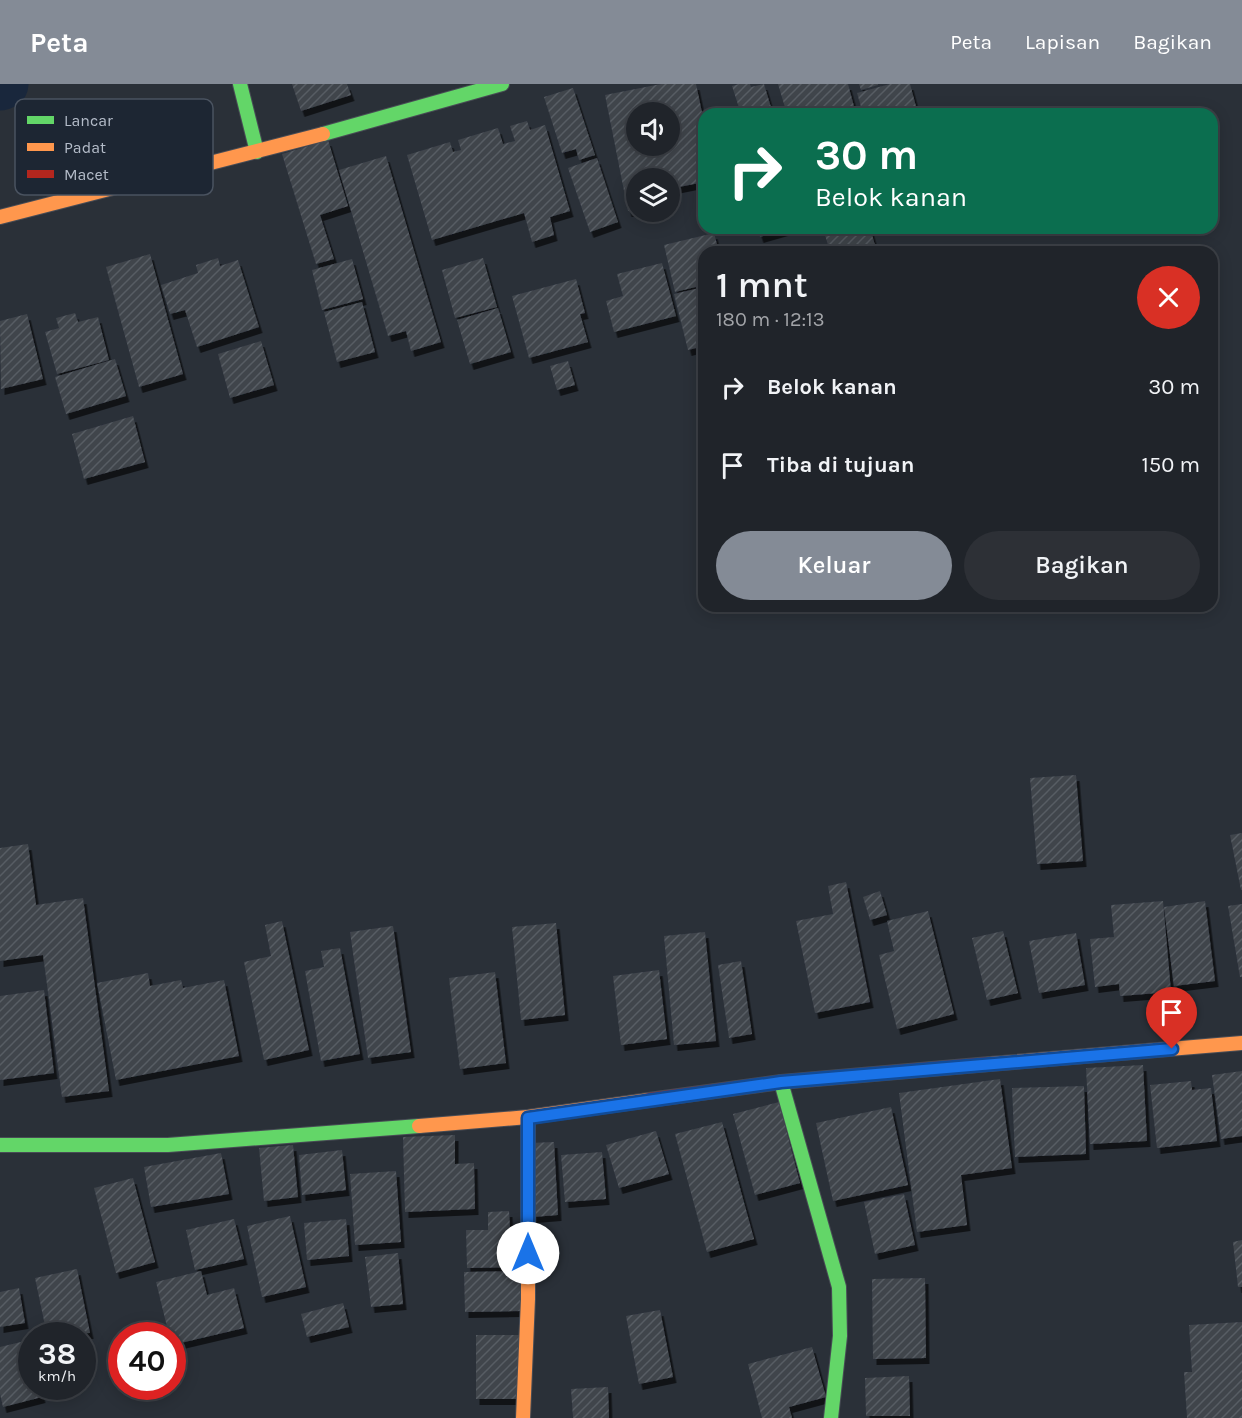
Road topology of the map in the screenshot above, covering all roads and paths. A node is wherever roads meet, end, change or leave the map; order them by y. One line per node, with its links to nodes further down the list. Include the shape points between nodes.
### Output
1 (240, 84): 3 (street)
2 (502, 84): 3 (street)
3 (257, 152): 4 (street)
4 (213, 163)
5 (87, 195): 6 (street)
6 (0, 217)
7 (1242, 1043): 8 (street)
8 (781, 1082): 9 (street); 12 (street, via 839,1287 840,1331)
9 (528, 1118): 10 (street, via 168,1145); 11 (street, via 528,1299)
10 (0, 1145)
11 (523, 1418)
12 (831, 1418)

